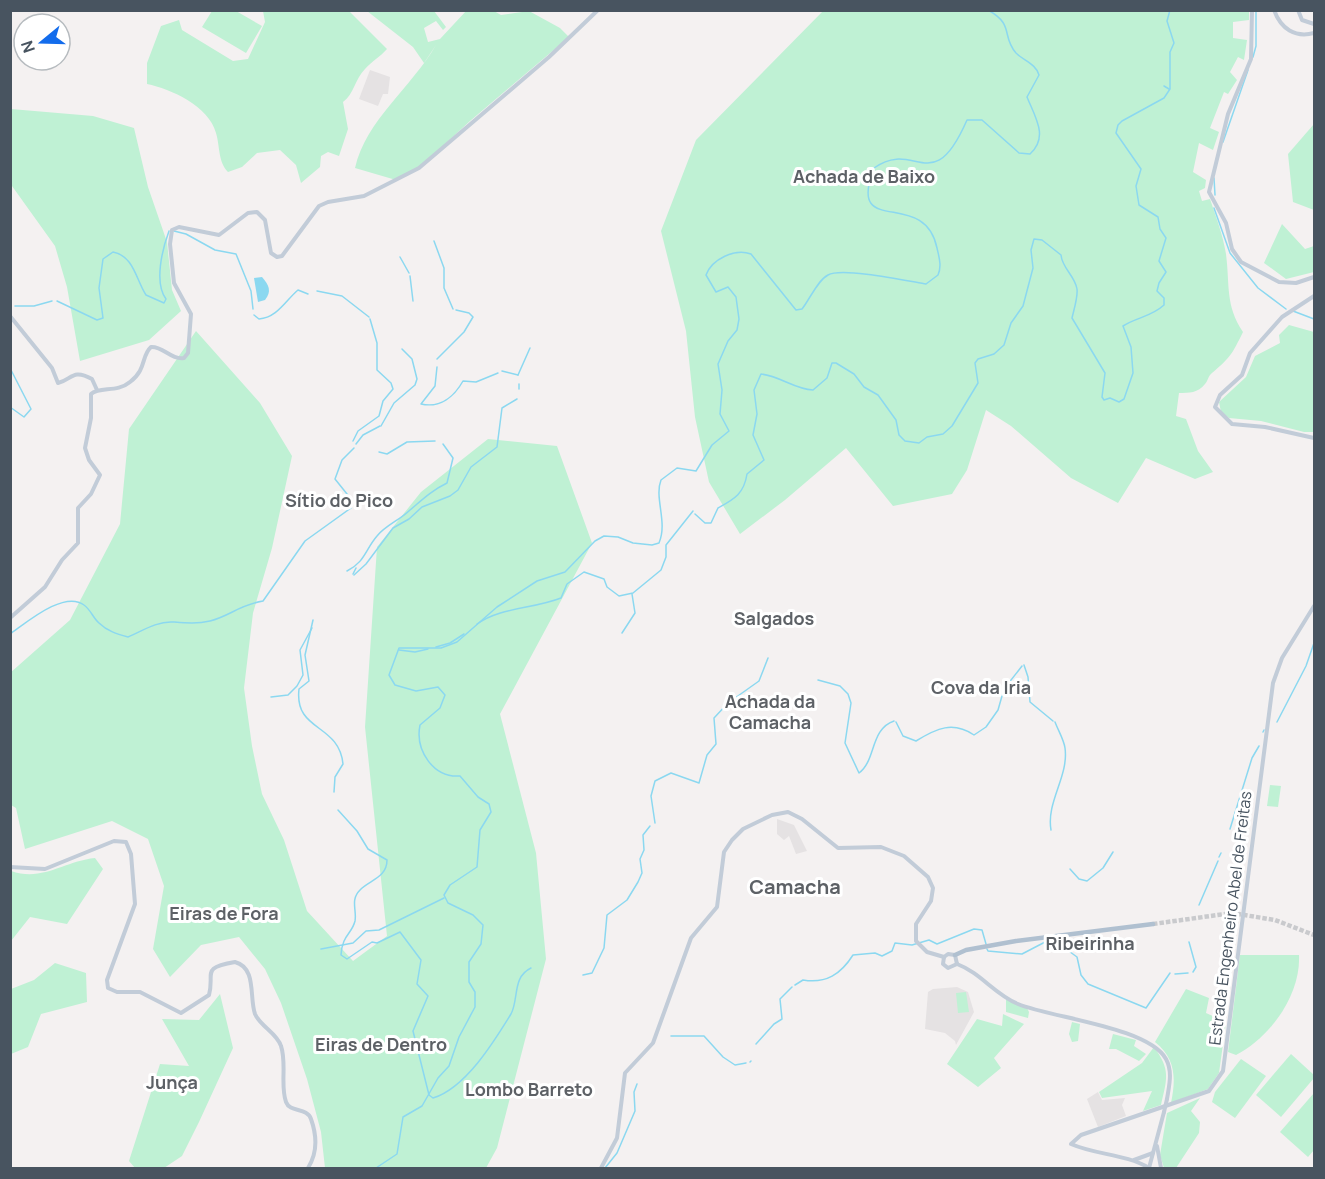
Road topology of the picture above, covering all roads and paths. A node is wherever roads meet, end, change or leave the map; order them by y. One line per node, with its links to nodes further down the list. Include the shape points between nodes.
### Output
1 (598, 10): 10 (main road, via 420,168 364,196 320,206 282,256 271,253 265,220 257,212 248,213 216,235 173,228 170,244 174,283 191,314 188,353 178,359 151,347 144,367 131,382 113,390)
2 (1252, 10): 7 (main road, via 1251,59 1228,114 1209,192 1226,224 1234,254 1241,262 1279,282 1296,283)
3 (1274, 10): 6 (main road, via 1289,32)
4 (1298, 10): 5 (main road, via 1302,20)
5 (1314, 24)
6 (1314, 33)
7 (1314, 277)
8 (1314, 296): 11 (main road, via 1275,324 1250,353 1242,375 1220,395 1215,407 1232,424)
9 (10, 316): 10 (main road, via 52,368 58,383 81,374 92,379)
10 (97, 390): 13 (main road, via 90,398 85,448 100,475 92,494 78,508 80,539 45,587)
11 (1314, 438)
12 (1314, 606): 21 (main road, Estrada Engenheiro Abel de Freitas, via 1282,658 1273,683 1223,1071 1209,1091 1081,1135 1071,1144 1097,1154)
13 (10, 618)
14 (10, 867): 23 (main road, via 45,869 114,841 126,842 131,854 135,904 107,980 108,987 117,992 140,992 181,1013 208,995 208,976 212,970 235,962 244,966 256,1016 282,1048 286,1101 311,1119 315,1153)
15 (1153, 924): 16 (main road, via 966,950)
16 (955, 955): 17 (main road); 18 (main road)
17 (944, 957): 18 (main road, via 943,964 948,968); 24 (main road, via 922,949 914,932 931,901 932,883 925,873 894,851 838,848 802,819 788,813 770,816 737,834 722,859 717,907 691,938 653,1043 625,1073 617,1138)
18 (957, 964): 19 (main road, bridge, via 972,970 995,991 1019,1005 1113,1030 1151,1044 1163,1054 1170,1079)
19 (1157, 1145): 20 (main road); 22 (main road)
20 (1153, 1153): 21 (main road); 22 (main road); 25 (main road)
21 (1133, 1160): 25 (main road)
22 (1159, 1160): 25 (main road); 26 (main road)
23 (308, 1168)
24 (601, 1168)
25 (1150, 1168)
26 (1161, 1168)

